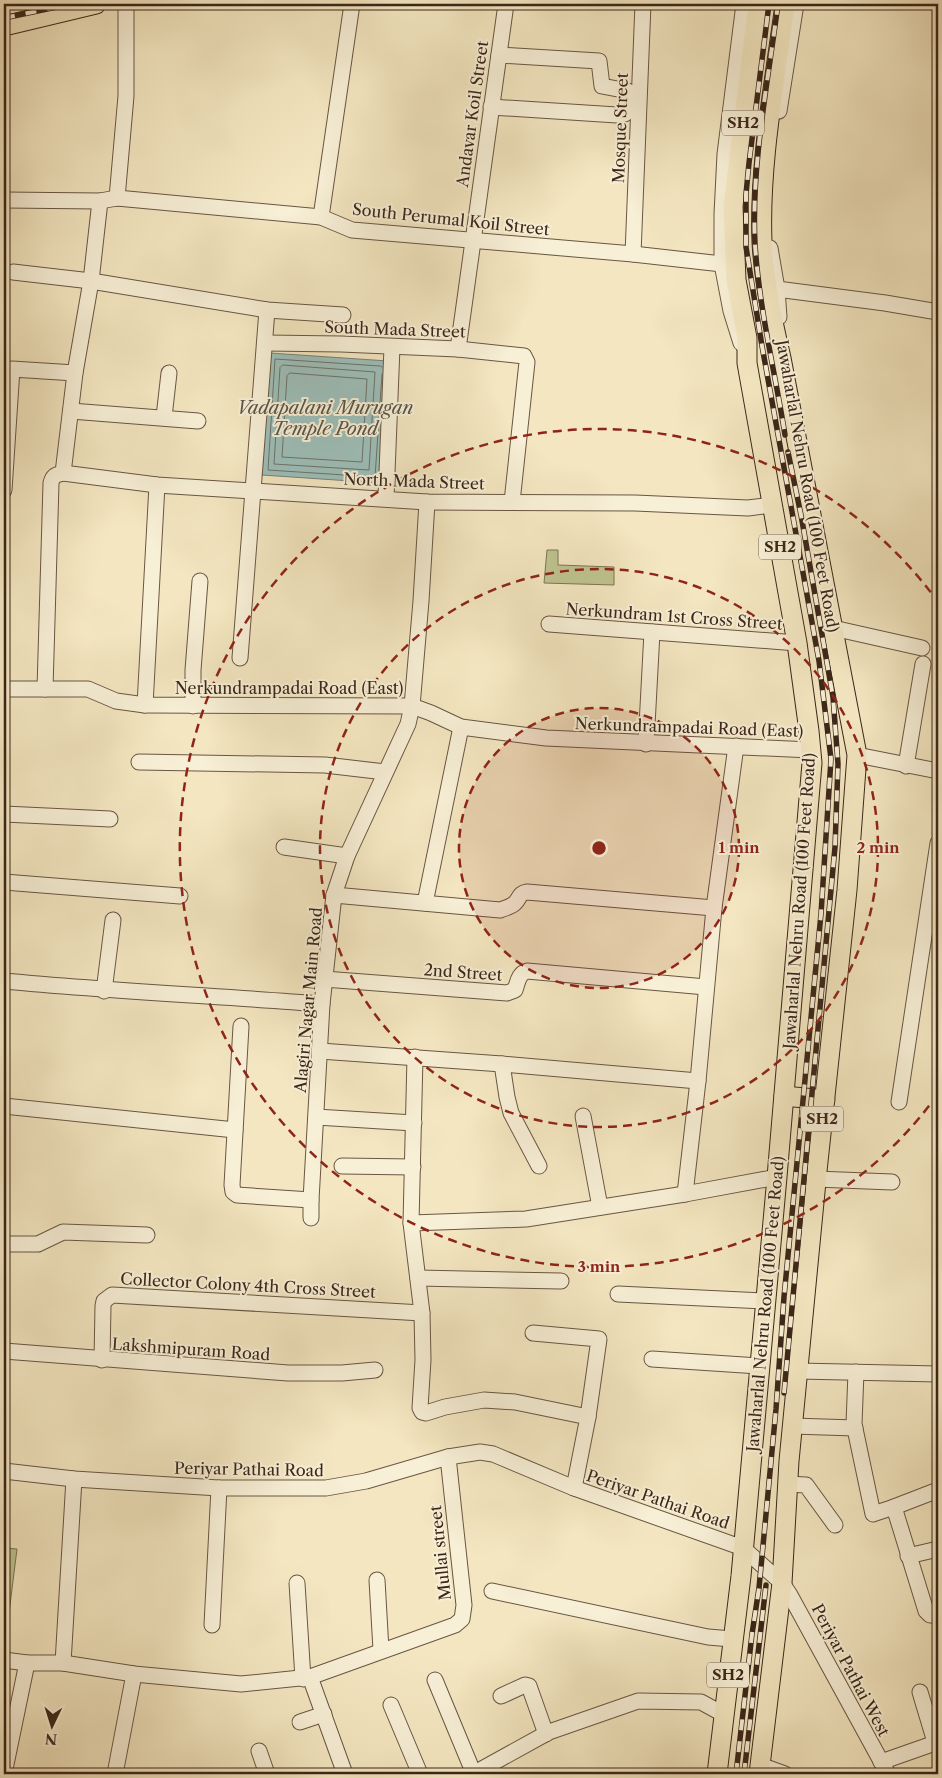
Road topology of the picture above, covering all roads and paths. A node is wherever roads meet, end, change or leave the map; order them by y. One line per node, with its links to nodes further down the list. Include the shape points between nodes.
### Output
1 (96, 4): 10 (main road)
2 (126, 4): 13 (street, via 126,96)
3 (352, 4): 16 (street)
4 (506, 4): 11 (street, Andavar Koil Street)
5 (643, 4): 18 (street, Mosque Street)
6 (744, 4): 19 (street, Jawaharlal Nehru Road (100 Feet Road), via 724,154)
7 (758, 4): 30 (main road, SH2, via 733,206 736,280 747,338)
8 (785, 4): 29 (main road, SH2, via 764,167 762,242 767,289)
9 (796, 4): 22 (street, Jawaharlal Nehru Road (100 Feet Road), via 774,148 769,243)
10 (4, 26)
11 (499, 55): 12 (street, Andavar Koil Street); 12 (street, via 599,61 602,86 628,91 627,111 617,115)
12 (491, 106): 17 (street, Andavar Koil Street)
13 (118, 198): 15 (street, South Perumal Koil Street); 16 (street, South Perumal Koil Street)
14 (4, 200): 15 (street, South Perumal Koil Street)
15 (100, 201): 21 (street)
16 (321, 217): 17 (street, South Perumal Koil Street, via 352,230)
17 (472, 240): 18 (street, South Perumal Koil Street); 28 (street, Andavar Koil Street)
18 (633, 254): 19 (street, South Perumal Koil Street)
19 (722, 264): 30 (street, Jawaharlal Nehru Road (100 Feet Road), via 731,311)
20 (13, 272): 21 (street)
21 (91, 281): 23 (street); 31 (street)
22 (777, 289): 24 (street); 29 (street, Jawaharlal Nehru Road (100 Feet Road))
23 (267, 310): 25 (street); 26 (street)
24 (938, 312)
25 (343, 315)
26 (265, 343): 27 (street, South Mada Street); 39 (street)
27 (392, 347): 28 (street, South Mada Street); 40 (street)
28 (458, 349): 42 (street, South Mada Street, via 524,356 528,362)
29 (781, 358): 46 (main road, Jawaharlal Nehru Road (100 Feet Road) / SH2)
30 (748, 363): 43 (main road, Jawaharlal Nehru Road (100 Feet Road) / SH2)
31 (75, 373): 33 (street); 38 (street, via 12,369)
32 (169, 373): 34 (street)
33 (71, 411): 34 (street); 36 (street)
34 (164, 417): 35 (street)
35 (198, 421)
36 (60, 474): 37 (street, North Mada Street); 53 (street, via 52,478 51,483)
37 (157, 485): 39 (street, North Mada Street); 54 (street)
38 (4, 490)
39 (252, 490): 40 (street, North Mada Street); 50 (street)
40 (386, 498): 41 (street, North Mada Street)
41 (427, 502): 42 (street, North Mada Street); 56 (street, Alagiri Nagar Main Road)
42 (512, 502): 43 (street, North Mada Street, via 748,508)
43 (772, 505): 48 (main road, Jawaharlal Nehru Road (100 Feet Road) / SH2)
44 (200, 582): 55 (street)
45 (549, 624): 47 (street, Nerkundram 1st Cross Street)
46 (833, 628): 49 (street); 61 (main road, Jawaharlal Nehru Road (100 Feet Road) / SH2)
47 (652, 632): 48 (street, Nerkundram 1st Cross Street); 58 (street)
48 (797, 642): 60 (main road, Jawaharlal Nehru Road (100 Feet Road) / SH2)
49 (922, 648)
50 (240, 658)
51 (923, 664): 63 (street)
52 (4, 689): 53 (street, Nerkundrampadai Road (East))
53 (45, 690): 54 (street, Nerkundrampadai Road (East), via 88,689 116,701)
54 (145, 705): 55 (street, Nerkundrampadai Road (East))
55 (193, 706): 56 (street, Nerkundrampadai Road (East))
56 (412, 706): 57 (street, Nerkundrampadai Road (East)); 65 (street, Alagiri Nagar Main Road, via 408,724)
57 (461, 727): 58 (street, Nerkundrampadai Road (East), via 546,738); 74 (street)
58 (646, 744): 59 (street, Nerkundrampadai Road (East))
59 (736, 746): 60 (street, Nerkundrampadai Road (East)); 75 (street)
60 (811, 750): 87 (main road, Jawaharlal Nehru Road (100 Feet Road) / SH2)
61 (857, 755): 63 (street); 88 (main road, Jawaharlal Nehru Road (100 Feet Road) / SH2, via 847,890)
62 (139, 762): 65 (street, via 325,765)
63 (906, 766): 64 (street)
64 (938, 771)
65 (385, 772): 70 (street, Alagiri Nagar Main Road)
66 (4, 814): 67 (street)
67 (110, 819)
68 (938, 843): 89 (street)
69 (284, 847): 70 (street)
70 (347, 856): 72 (street, Alagiri Nagar Main Road)
71 (4, 882): 73 (street)
72 (334, 894): 74 (street); 77 (street, Alagiri Nagar Main Road)
73 (180, 896)
74 (425, 903): 75 (street, via 500,910 527,892)
75 (714, 908): 79 (street)
76 (113, 920): 80 (street)
77 (324, 979): 79 (street, 2nd Street, via 507,993 515,990 519,976 527,971); 81 (street, Alagiri Nagar Main Road)
78 (4, 981): 80 (street)
79 (706, 988): 86 (street)
80 (104, 990): 81 (street)
81 (322, 1004): 83 (street, Alagiri Nagar Main Road)
82 (241, 1026): 94 (street)
83 (320, 1051): 84 (street); 92 (street, Alagiri Nagar Main Road)
84 (416, 1057): 85 (street); 93 (street)
85 (502, 1064): 86 (street); 96 (street, via 511,1113)
86 (698, 1081): 101 (street)
87 (784, 1096): 88 (main road); 98 (main road, Jawaharlal Nehru Road (100 Feet Road) / SH2)
88 (825, 1100): 99 (main road, Jawaharlal Nehru Road (100 Feet Road) / SH2)
89 (898, 1102)
90 (4, 1106): 94 (street)
91 (583, 1116): 103 (street)
92 (316, 1117): 93 (street); 102 (street, Alagiri Nagar Main Road)
93 (414, 1123): 97 (street)
94 (235, 1130): 102 (street, via 233,1192 237,1195)
95 (342, 1166): 97 (street)
96 (539, 1166)
97 (413, 1167): 105 (street)
98 (777, 1177): 101 (street); 111 (main road, Jawaharlal Nehru Road (100 Feet Road) / SH2)
99 (816, 1179): 100 (street); 119 (main road, Jawaharlal Nehru Road (100 Feet Road) / SH2)
100 (892, 1182)
101 (685, 1194): 103 (street)
102 (311, 1200): 104 (street, Alagiri Nagar Main Road)
103 (600, 1207): 105 (street, via 526,1219)
104 (311, 1218)
105 (411, 1223): 108 (street)
106 (147, 1235): 107 (street, via 63,1232 38,1244)
107 (4, 1244)
108 (418, 1278): 109 (street); 112 (street)
109 (561, 1281)
110 (618, 1294): 111 (street)
111 (765, 1301): 117 (main road, Jawaharlal Nehru Road (100 Feet Road) / SH2)
112 (422, 1313): 116 (street, Collector Colony 4th Cross Street, via 112,1294 103,1306); 122 (street, via 422,1412 484,1400 515,1402)
113 (533, 1333): 122 (street, via 599,1339)
114 (4, 1351): 116 (street, Lakshmipuram Road)
115 (652, 1359): 117 (street)
116 (102, 1360): 118 (street, Lakshmipuram Road, via 288,1373)
117 (759, 1366): 134 (main road, Jawaharlal Nehru Road (100 Feet Road) / SH2)
118 (375, 1370)
119 (798, 1371): 120 (street); 123 (main road, Jawaharlal Nehru Road (100 Feet Road) / SH2)
120 (856, 1372): 121 (street); 124 (street)
121 (938, 1374)
122 (588, 1417): 130 (street)
123 (792, 1426): 124 (street); 128 (main road, Jawaharlal Nehru Road (100 Feet Road) / SH2)
124 (855, 1428): 132 (street, via 874,1514)
125 (448, 1457): 129 (street, Periyar Pathai Road, via 366,1481 326,1488); 130 (street, Periyar Pathai Road, via 480,1452 493,1454); 144 (street, Mullai street, via 464,1605 462,1619 455,1625)
126 (4, 1471): 127 (street, Periyar Pathai Road)
127 (74, 1479): 129 (street, Periyar Pathai Road); 147 (street)
128 (787, 1484): 133 (street, via 806,1485); 139 (main road, Jawaharlal Nehru Road (100 Feet Road) / SH2)
129 (219, 1488): 142 (street)
130 (574, 1488): 134 (street, Periyar Pathai Road)
131 (938, 1490): 132 (street)
132 (894, 1506): 136 (street)
133 (836, 1525)
134 (743, 1548): 139 (street, Periyar Pathai West); 143 (main road, Jawaharlal Nehru Road (100 Feet Road) / SH2)
135 (938, 1549): 136 (street)
136 (908, 1556): 141 (street, via 926,1611 930,1615)
137 (377, 1580): 144 (street)
138 (298, 1583): 149 (street)
139 (782, 1583): 160 (street, Periyar Pathai West); 161 (main road, Jawaharlal Nehru Road (100 Feet Road) / SH2)
140 (492, 1591): 143 (street, via 708,1637)
141 (938, 1615)
142 (212, 1625)
143 (732, 1639): 155 (main road, Jawaharlal Nehru Road (100 Feet Road) / SH2)
144 (381, 1650): 149 (street)
145 (4, 1660): 146 (street)
146 (27, 1662): 147 (street); 162 (street)
147 (63, 1663): 148 (street)
148 (134, 1674): 149 (street, via 241,1684); 163 (street)
149 (306, 1678): 154 (street)
150 (434, 1680): 167 (street)
151 (920, 1692): 158 (street)
152 (501, 1696): 157 (street, via 529,1686)
153 (391, 1705): 166 (street)
154 (324, 1714): 156 (street); 165 (street)
155 (724, 1714): 157 (street, via 701,1702 638,1701); 168 (main road, Jawaharlal Nehru Road (100 Feet Road) / SH2)
156 (300, 1722)
157 (546, 1734): 167 (street)
158 (937, 1744): 160 (street)
159 (259, 1751): 164 (street)
160 (884, 1768)
161 (760, 1770): 169 (street)
162 (4, 1774)
163 (115, 1774)
164 (267, 1774)
165 (345, 1774)
166 (420, 1774)
167 (474, 1774)
168 (717, 1774)
169 (785, 1774)

